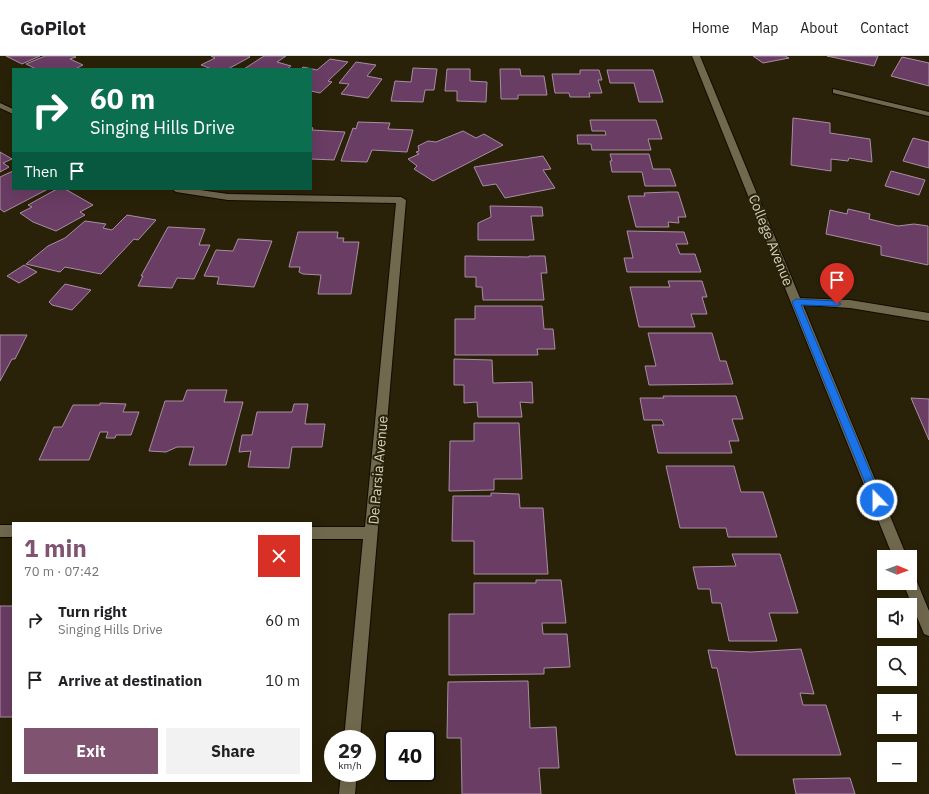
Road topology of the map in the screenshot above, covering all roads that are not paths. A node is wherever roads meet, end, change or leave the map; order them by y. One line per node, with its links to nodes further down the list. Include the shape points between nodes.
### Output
1 (696, 56): 7 (street, College Avenue)
2 (836, 91): 5 (street)
3 (0, 105): 4 (street)
4 (12, 111)
5 (929, 114)
6 (182, 190): 12 (street, De Parsia Avenue, via 228,197 402,200)
7 (796, 302): 8 (street, via 850,304); 13 (street, College Avenue)
8 (929, 317)
9 (0, 531): 10 (street)
10 (12, 531)
11 (312, 533): 12 (street)
12 (372, 533): 16 (street, De Parsia Avenue)
13 (897, 550)
14 (913, 590): 15 (street)
15 (929, 629)
16 (353, 730)
17 (348, 782): 18 (street)
18 (347, 794)

